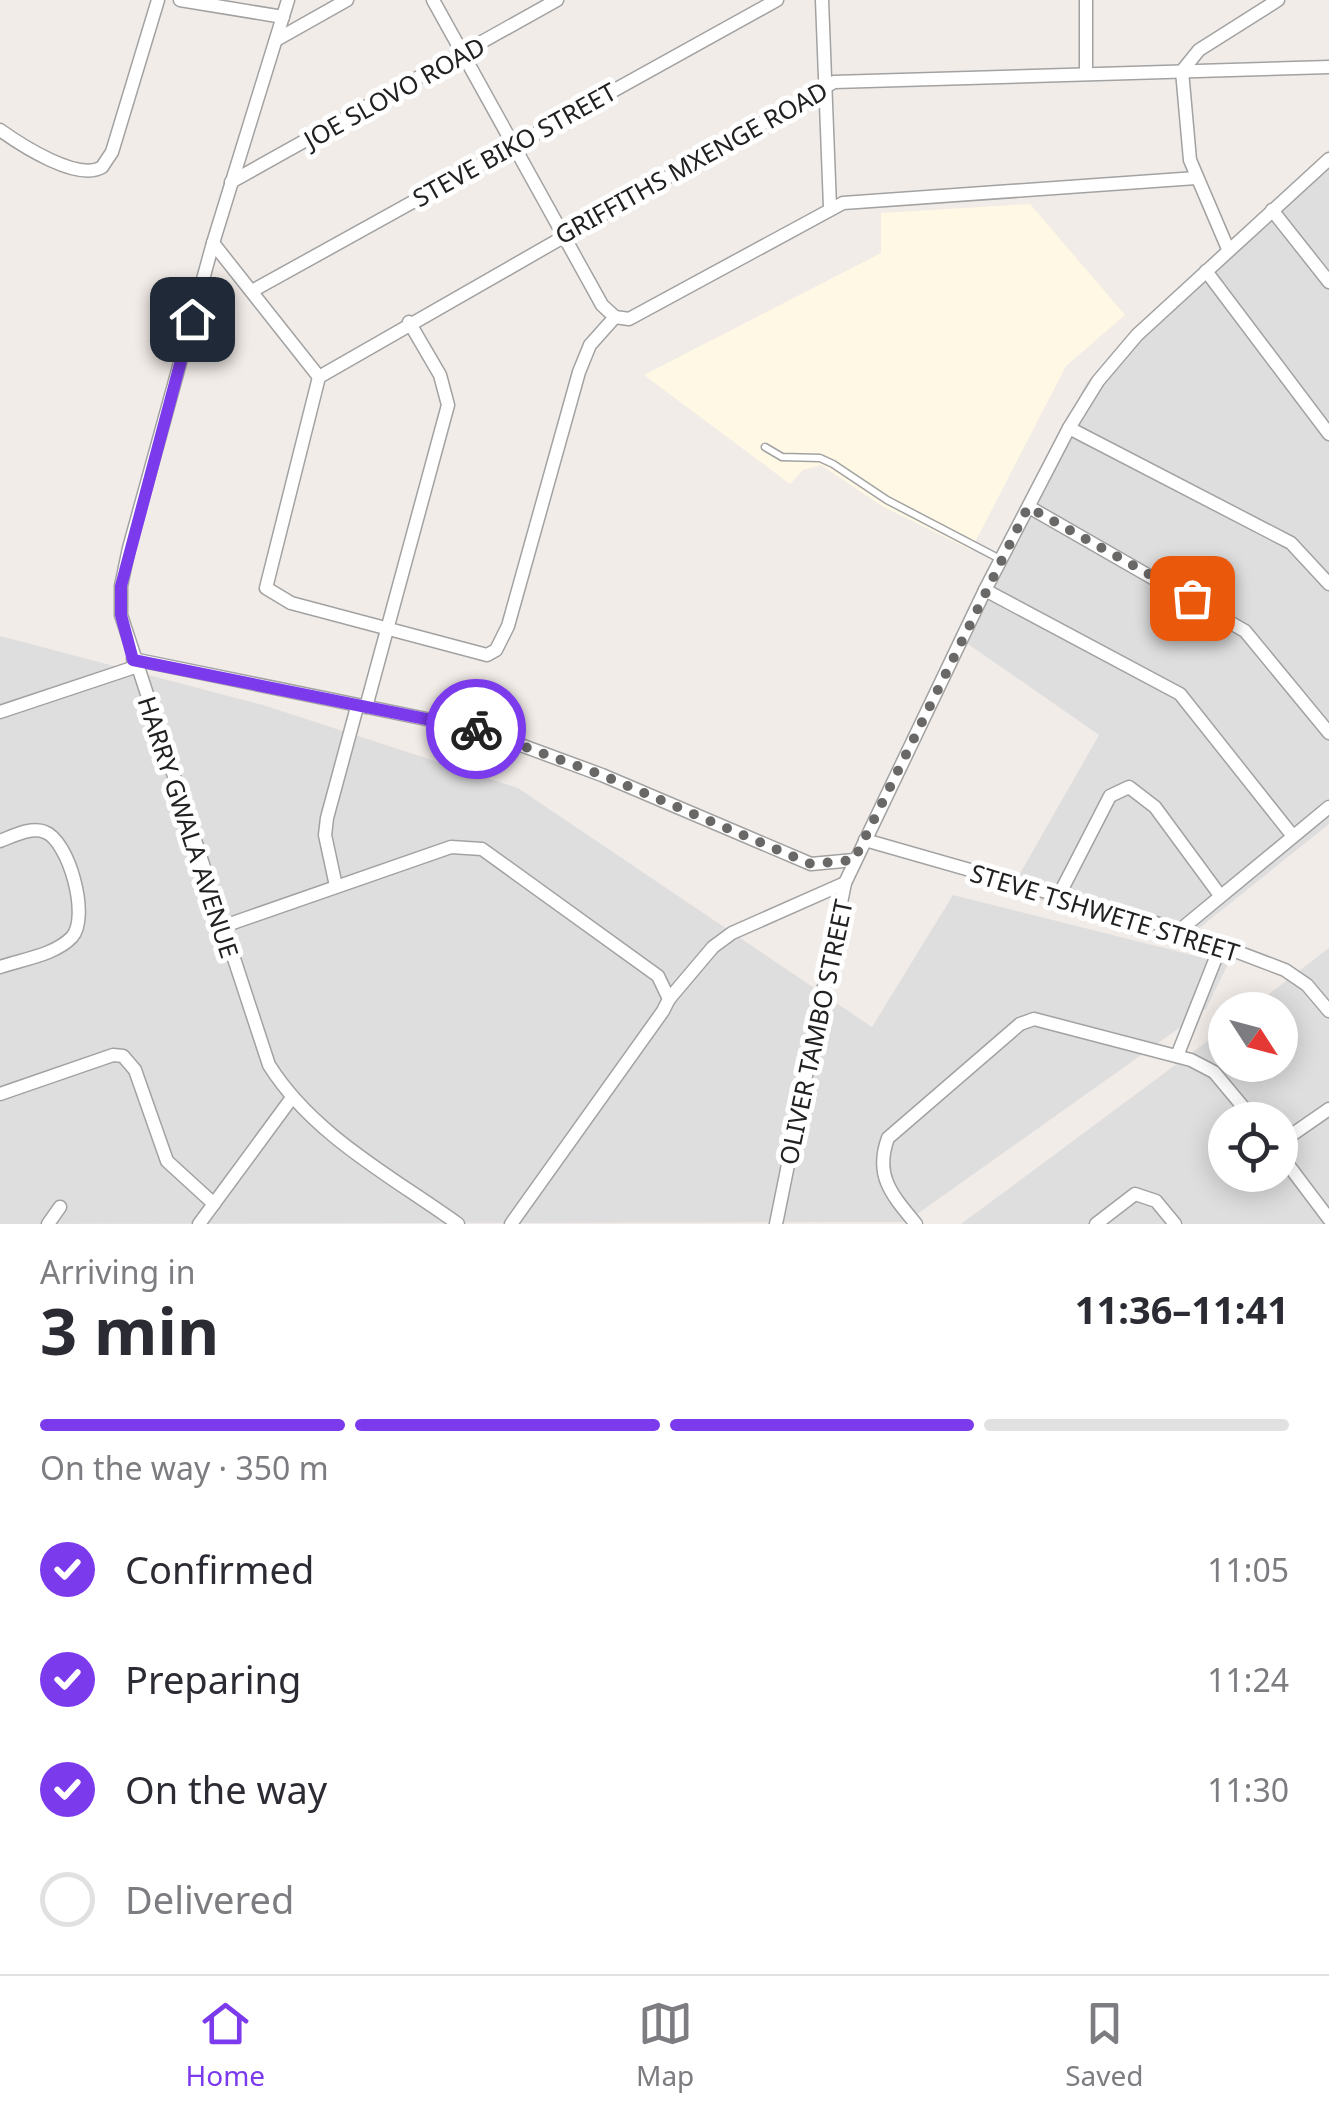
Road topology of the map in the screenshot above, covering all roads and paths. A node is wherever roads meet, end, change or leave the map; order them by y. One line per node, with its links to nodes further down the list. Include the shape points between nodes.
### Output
1 (158, 0): 18 (street, via 102,167 66,165)
2 (180, 0): 11 (street)
3 (288, 0): 11 (street, HARRY GWALA AVENUE)
4 (347, 0): 12 (street)
5 (433, 0): 13 (street)
6 (557, 0): 13 (street, JOE SLOVO ROAD)
7 (777, 0): 19 (street, STEVE BIKO STREET)
8 (822, 0): 17 (street)
9 (1086, 0): 16 (street)
10 (1278, 0): 15 (street, via 1199,50)
11 (283, 17): 12 (street, HARRY GWALA AVENUE)
12 (276, 40): 22 (street, HARRY GWALA AVENUE)
13 (460, 55): 19 (street); 22 (street, JOE SLOVO ROAD)
14 (1329, 67): 15 (street, GRIFFITHS MXENGE ROAD)
15 (1182, 71): 16 (street, GRIFFITHS MXENGE ROAD); 21 (street)
16 (1086, 74): 17 (street, GRIFFITHS MXENGE ROAD, via 849,79)
17 (824, 87): 23 (street); 25 (street, GRIFFITHS MXENGE ROAD)
18 (0, 130)
19 (512, 144): 25 (street); 30 (street, STEVE BIKO STREET)
20 (1329, 160): 24 (street, OLIVER TAMBO STREET)
21 (1196, 178): 23 (street, via 858,199); 27 (street)
22 (231, 182): 26 (street, HARRY GWALA AVENUE)
23 (830, 207): 31 (street, via 629,318)
24 (1272, 210): 27 (street, OLIVER TAMBO STREET); 29 (street)
25 (562, 234): 31 (street); 32 (street, GRIFFITHS MXENGE ROAD)
26 (213, 243): 30 (street); 42 (street, HARRY GWALA AVENUE, via 121,586)
27 (1228, 249): 28 (street, OLIVER TAMBO STREET)
28 (1206, 271): 34 (street, OLIVER TAMBO STREET, via 1112,363); 35 (street)
29 (1329, 282)
30 (252, 291): 33 (street)
31 (615, 317): 41 (street, via 584,357 496,650 476,656)
32 (408, 322): 33 (street, GRIFFITHS MXENGE ROAD); 41 (street, via 440,375 448,405)
33 (318, 377): 41 (street, via 266,588 279,599)
34 (1069, 428): 37 (street, OLIVER TAMBO STREET); 39 (street, via 1291,543)
35 (1329, 434)
36 (765, 447): 38 (lane, via 782,457 833,464)
37 (1028, 507): 38 (street, OLIVER TAMBO STREET); 45 (street, via 1246,631)
38 (1001, 559): 40 (street, OLIVER TAMBO STREET)
39 (1329, 584)
40 (986, 590): 47 (street, via 1180,694); 48 (street, OLIVER TAMBO STREET)
41 (388, 628): 43 (street)
42 (134, 663): 43 (street); 44 (street); 55 (street, HARRY GWALA AVENUE)
43 (361, 707): 50 (street, via 528,746 811,864); 52 (street, via 325,834)
44 (0, 712)
45 (1329, 733)
46 (1329, 807): 47 (street)
47 (1292, 836): 53 (street)
48 (865, 840): 50 (street, OLIVER TAMBO STREET); 54 (street, STEVE TSHWETE STREET)
49 (0, 841): 58 (street, via 40,830 58,841 82,913 77,930 57,948)
50 (854, 860): 51 (street, OLIVER TAMBO STREET)
51 (845, 882): 59 (street, via 732,932); 75 (street, OLIVER TAMBO STREET)
52 (336, 886): 55 (street); 59 (street, via 451,847 482,850 658,976)
53 (1220, 894): 54 (street, via 1155,807 1130,787 1110,796); 56 (street)
54 (1058, 896): 56 (street, STEVE TSHWETE STREET)
55 (224, 926): 63 (street, HARRY GWALA AVENUE, via 269,1065)
56 (1180, 930): 57 (street, STEVE TSHWETE STREET)
57 (1221, 946): 60 (street, STEVE TSHWETE STREET, via 1297,976); 61 (street)
58 (0, 967)
59 (669, 999): 74 (street)
60 (1329, 1012)
61 (1177, 1056): 64 (street, via 1214,1072); 76 (street, via 1045,1019 1020,1024 888,1138 882,1178)
62 (0, 1094): 68 (street, via 123,1056 135,1070 166,1161)
63 (291, 1099): 68 (street); 73 (street, HARRY GWALA AVENUE)
64 (1239, 1102)
65 (1329, 1109): 66 (street)
66 (1298, 1130)
67 (1298, 1178): 70 (street)
68 (214, 1204): 72 (street)
69 (60, 1207): 71 (street)
70 (1329, 1219)
71 (48, 1224)
72 (199, 1224)
73 (458, 1224)
74 (510, 1224)
75 (776, 1224)
76 (916, 1224)
77 (1096, 1224): 78 (street, via 1135,1194 1156,1200)
78 (1175, 1224)

